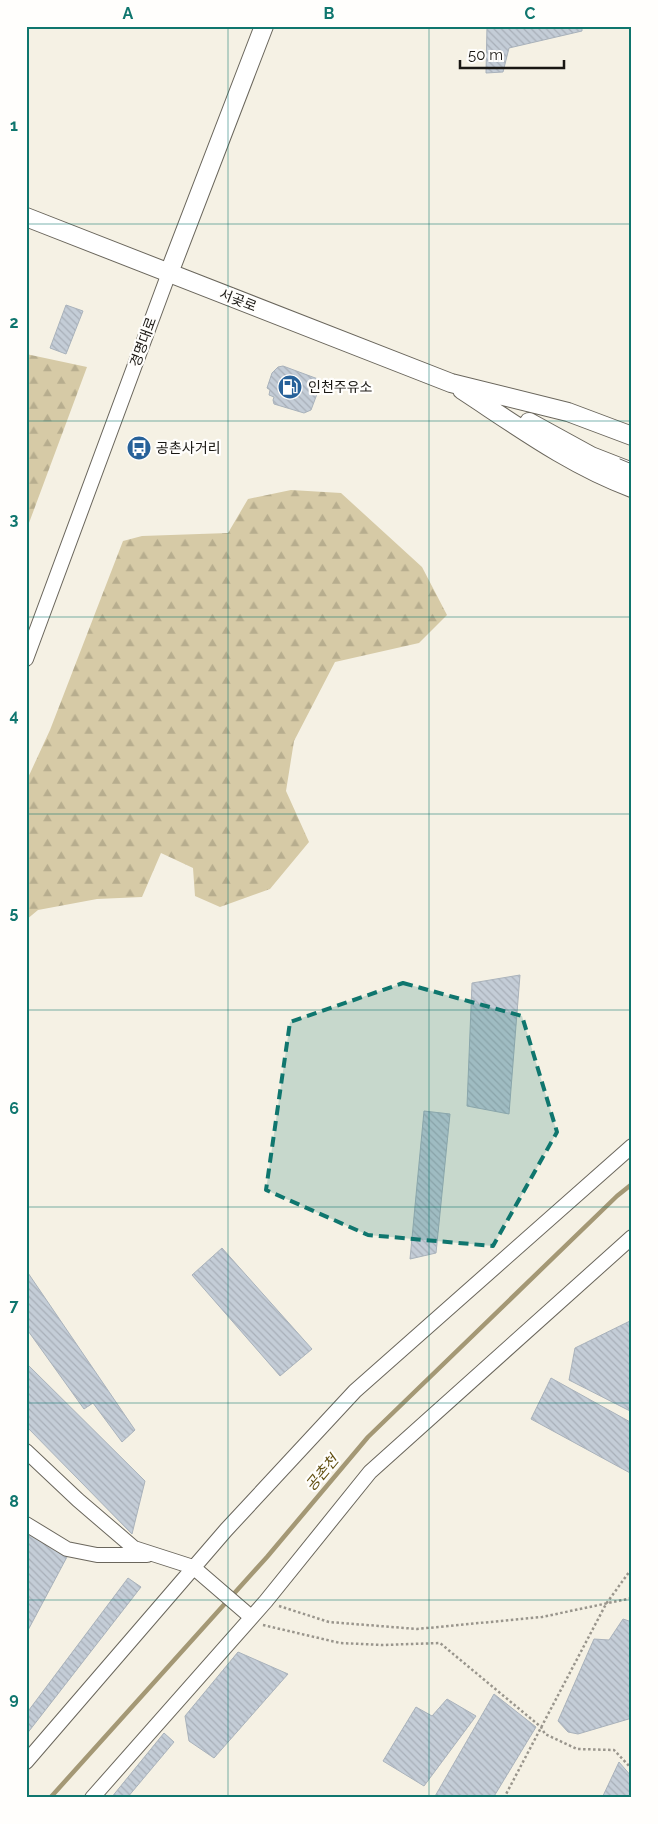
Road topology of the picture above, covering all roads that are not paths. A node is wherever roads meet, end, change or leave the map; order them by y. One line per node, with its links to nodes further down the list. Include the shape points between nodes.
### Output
1 (264, 26): 3 (main road, 경명대로)
2 (26, 217): 3 (main road, 서곶로)
3 (169, 273): 4 (main road, 서곶로); 9 (street, 경명대로)
4 (451, 383): 5 (main road, 서곶로); 8 (main road, 서곶로, via 551,449 605,478)
5 (470, 388): 6 (main road, 서곶로, via 568,412); 7 (main road, 서곶로, via 592,456)
6 (632, 436)
7 (632, 472)
8 (632, 488)
9 (26, 659)
10 (632, 1146): 15 (street, via 355,1391 232,1522)
11 (632, 1237): 16 (street, via 370,1472 266,1602)
12 (26, 1451): 14 (street, via 134,1548)
13 (26, 1524): 14 (street, via 67,1549 97,1555)
14 (155, 1554): 15 (street)
15 (196, 1570): 16 (street); 17 (street)
16 (248, 1614): 18 (street)
17 (26, 1762)
18 (92, 1798)

